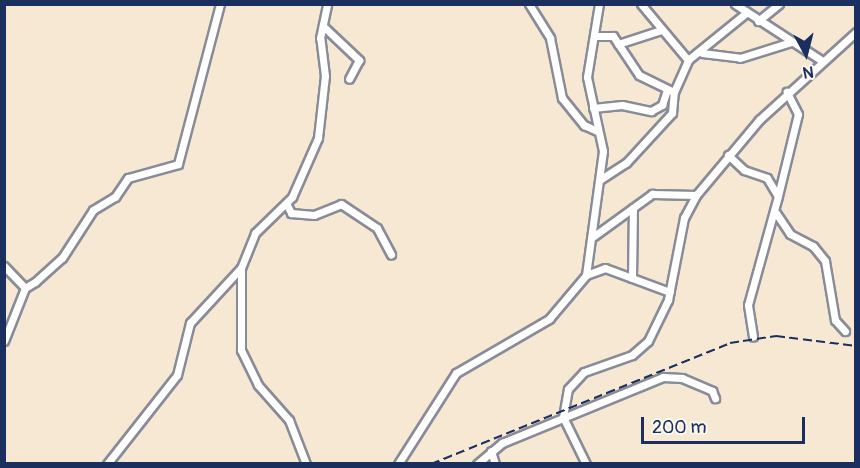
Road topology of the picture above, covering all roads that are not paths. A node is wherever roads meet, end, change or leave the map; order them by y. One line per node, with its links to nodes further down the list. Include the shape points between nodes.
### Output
1 (220, 4): 37 (street, via 192,96 181,161 170,169 128,178 115,197 93,210 62,258)
2 (327, 4): 10 (street)
3 (529, 4): 23 (street, via 550,39 562,98 584,125)
4 (599, 4): 13 (street)
5 (641, 4): 11 (street)
6 (735, 4): 8 (street)
7 (779, 4): 9 (street)
8 (746, 13): 9 (street); 16 (street)
9 (758, 21): 14 (street)
10 (323, 26): 19 (street, via 359,60); 28 (street, via 325,76 318,138)
11 (661, 30): 15 (street); 17 (street)
12 (855, 32): 18 (street)
13 (594, 36): 15 (street, via 609,34); 22 (street, via 587,76)
14 (791, 42): 16 (street, via 740,58); 18 (street)
15 (618, 44): 20 (street, via 639,75)
16 (702, 53): 17 (street)
17 (688, 60): 20 (street)
18 (821, 60): 21 (street)
19 (349, 80)
20 (671, 91): 22 (street, via 662,105 651,111 622,105); 25 (street, via 676,107 666,121 626,163)
21 (787, 92): 24 (street); 27 (street, via 798,114)
22 (593, 108): 23 (street)
23 (597, 131): 25 (street, via 603,151)
24 (728, 155): 26 (street); 27 (street, via 744,170 767,178)
25 (601, 179): 31 (street)
26 (697, 194): 29 (street, via 661,192); 38 (street, via 684,218)
27 (778, 196): 30 (street)
28 (287, 205): 32 (street, via 291,213 314,215 341,204 377,228); 34 (street, via 255,233)
29 (633, 208): 31 (street); 36 (street)
30 (776, 213): 39 (street, via 790,234 813,246 825,261 835,320); 40 (street, via 748,305)
31 (594, 236): 35 (street)
32 (391, 254)
33 (4, 266): 37 (street)
34 (241, 268): 45 (street, via 190,323 177,375); 46 (street, via 241,350 258,385 289,420)
35 (586, 275): 36 (street, via 605,268); 47 (street, via 569,303 549,319 456,373)
36 (632, 278): 38 (street)
37 (25, 288): 41 (street)
38 (670, 292): 43 (street, via 658,324 639,350 592,368 573,382 563,398)
39 (845, 331)
40 (753, 337)
41 (4, 341)
42 (715, 398): 43 (street, via 711,390 665,376)
43 (563, 417): 44 (street); 50 (street)
44 (491, 451): 48 (street); 49 (street)
45 (107, 464)
46 (306, 464)
47 (398, 464)
48 (477, 464)
49 (495, 464)
50 (585, 464)

